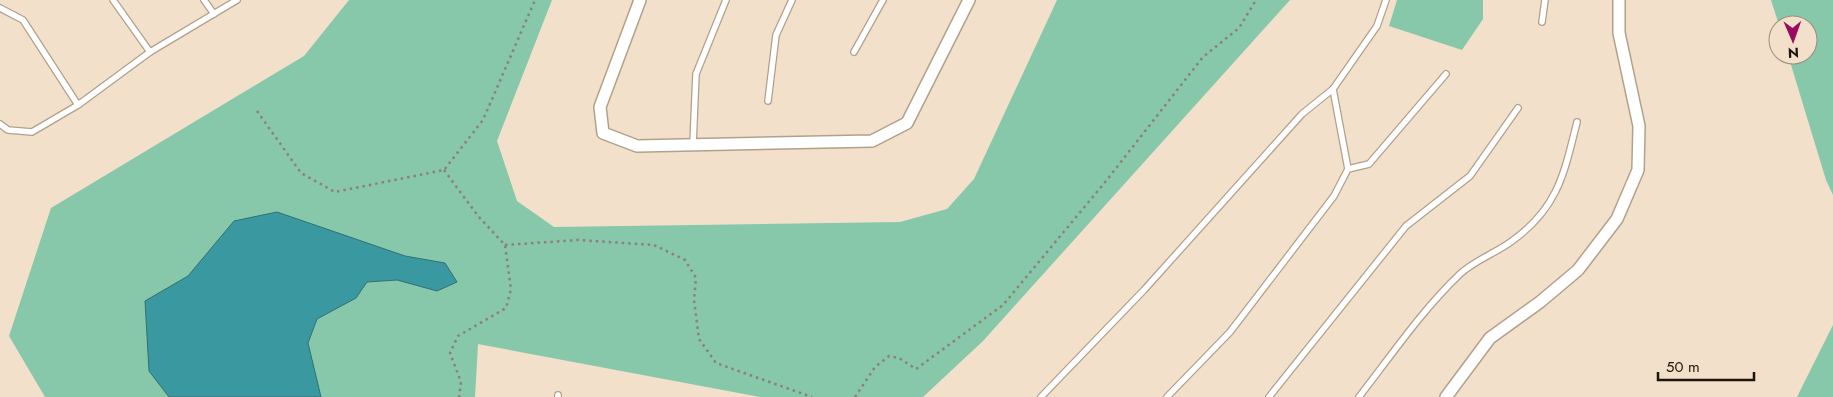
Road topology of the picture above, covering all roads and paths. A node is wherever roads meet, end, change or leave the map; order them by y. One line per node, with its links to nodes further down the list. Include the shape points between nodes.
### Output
1 (113, 0): 17 (lane)
2 (204, 0): 15 (lane)
3 (237, 0): 15 (lane)
4 (536, 0): 29 (path, via 483,120)
5 (640, 0): 27 (street, via 600,107 603,133 637,146)
6 (726, 0): 27 (lane, via 696,74)
7 (792, 0): 21 (lane, via 776,35)
8 (883, 0): 18 (lane)
9 (969, 0): 27 (street, via 907,123 872,141)
10 (1256, 0): 33 (path, via 1239,28 1203,57 1003,305 916,369 899,358 888,356 875,367)
11 (1386, 0): 20 (lane, via 1378,26)
12 (1545, 0): 16 (lane)
13 (1619, 0): 38 (street, via 1620,33 1638,126 1638,170 1621,211 1578,270 1490,338)
14 (0, 8): 22 (lane, via 23,20)
15 (214, 14): 17 (lane)
16 (1542, 22)
17 (150, 52): 22 (lane)
18 (854, 52)
19 (1446, 74): 28 (lane, via 1369,164)
20 (1333, 89): 28 (lane); 34 (lane, via 1302,114 1144,290)
21 (768, 101)
22 (78, 105): 26 (lane, via 32,132 8,130)
23 (1518, 108): 36 (lane, via 1470,176 1406,226)
24 (257, 111): 29 (path, via 301,173 335,192)
25 (1577, 122): 37 (lane, via 1564,177 1543,214 1512,241 1462,272)
26 (0, 124)
27 (693, 144)
28 (1348, 169): 35 (lane, via 1334,196 1230,332)
29 (444, 170): 30 (path, via 478,216)
30 (505, 245): 31 (path, via 510,289 506,308 458,336 450,353 461,382); 32 (path, via 578,240 654,245 685,260 696,278 694,300 700,339 716,363)
31 (459, 397)
32 (812, 397)
33 (855, 397)
34 (1040, 397)
35 (1167, 397)
36 (1270, 397)
37 (1359, 397)
38 (1446, 397)

